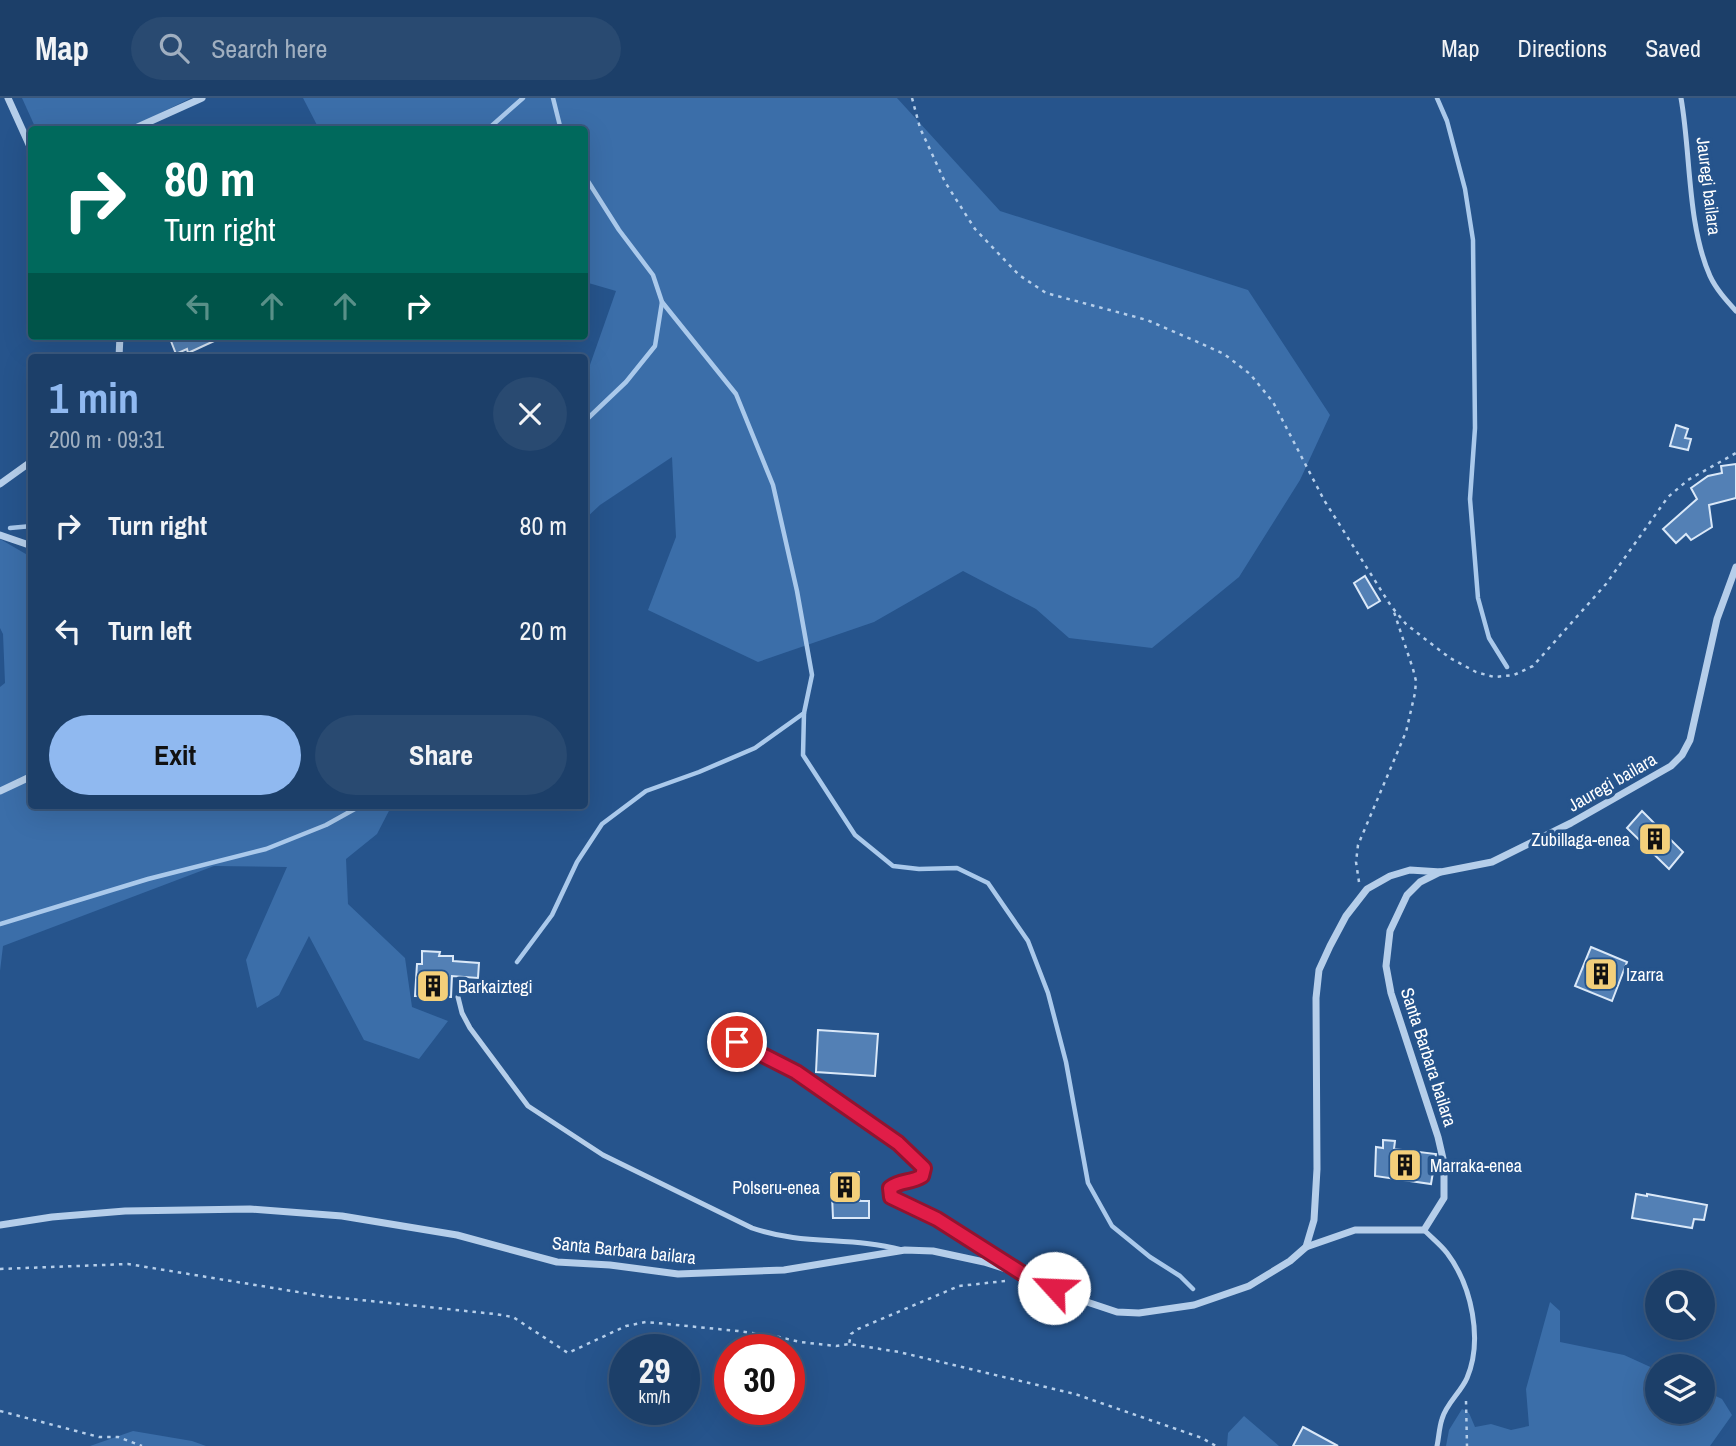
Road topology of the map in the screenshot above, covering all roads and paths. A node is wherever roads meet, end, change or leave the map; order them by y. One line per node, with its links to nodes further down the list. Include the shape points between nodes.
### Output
1 (8, 98): 6 (street)
2 (202, 98): 5 (street)
3 (912, 98): 14 (path, via 920,128 945,182 975,229 1019,275 1046,293 1147,320 1224,354 1250,374 1273,402 1324,500)
4 (1681, 98): 7 (lane, Jauregi bailara, via 1701,249 1710,277)
5 (140, 126)
6 (28, 142)
7 (1736, 311)
8 (1736, 453): 14 (path, via 1668,497 1606,584 1532,666 1514,676 1476,672 1450,658 1406,624)
9 (28, 464): 10 (street)
10 (0, 484)
11 (0, 535): 12 (street)
12 (28, 545)
13 (1736, 567): 17 (street, Jauregi bailara, via 1717,618 1690,740 1682,755 1654,777 1515,851 1492,862)
14 (1391, 606): 18 (path, via 1413,669 1415,693 1406,732 1358,845 1358,880)
15 (28, 778): 16 (street)
16 (0, 791)
17 (1441, 872): 18 (street, Jauregi bailara, via 1410,870 1390,876); 22 (street, Santa Barbara bailara, via 1420,882 1408,895 1390,931 1386,966 1444,1163 1444,1198)
18 (1364, 893): 23 (street, Jauregi bailara, via 1346,916 1319,970 1317,1169 1314,1220)
19 (458, 997): 24 (lane, via 470,1028 528,1105 603,1155 776,1236)
20 (737, 1042): 26 (lane, via 796,1072 915,1157 924,1168 922,1176 898,1182 890,1188 891,1197 937,1219)
21 (0, 1225): 24 (street, Santa Barbara bailara, via 125,1211 250,1209 342,1216 457,1235 557,1262 678,1274 784,1270)
22 (1424, 1230): 23 (street, Santa Barbara bailara, via 1355,1230); 29 (lane, via 1446,1251 1468,1298 1475,1334 1474,1359)
23 (1306, 1247): 26 (street, Santa Barbara bailara, via 1229,1295 1139,1312 1116,1312)
24 (905, 1250): 26 (street, Santa Barbara bailara, via 933,1251)
25 (0, 1269): 28 (path, via 128,1264 322,1296 495,1314 513,1317 568,1353 626,1326 646,1322)
26 (1025, 1275)
27 (1010, 1280): 28 (path, via 942,1292 858,1329)
28 (849, 1344): 32 (path, via 1075,1394)
29 (1466, 1380): 33 (lane, via 1442,1418); 34 (path)
30 (0, 1411): 31 (path)
31 (142, 1446)
32 (1216, 1446)
33 (1437, 1446)
34 (1466, 1446)

